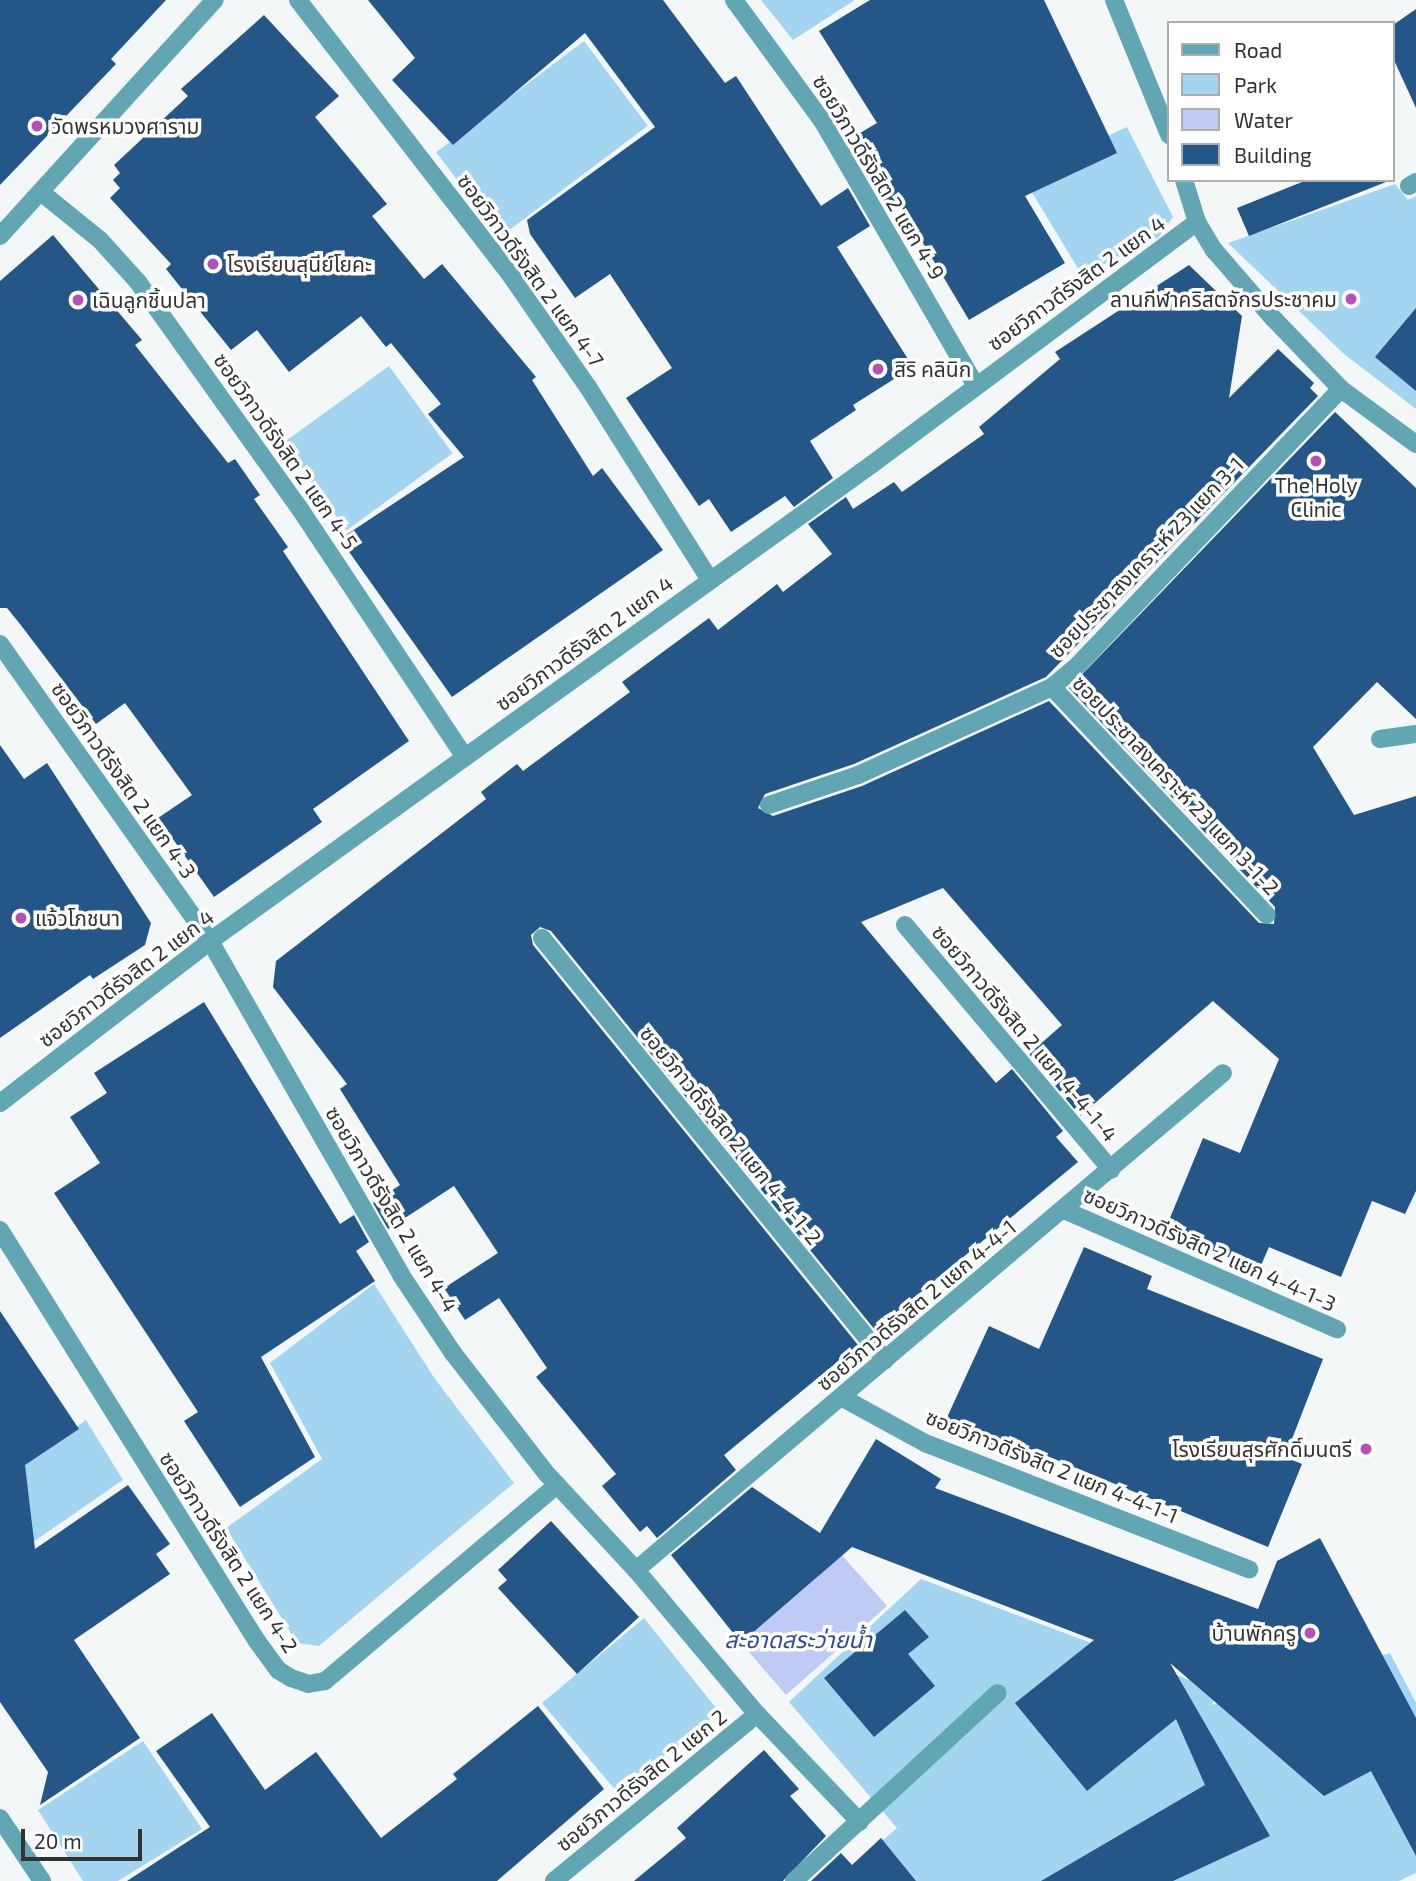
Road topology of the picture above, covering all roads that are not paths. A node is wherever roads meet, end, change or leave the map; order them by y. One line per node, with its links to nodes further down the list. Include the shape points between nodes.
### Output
1 (215, 0): 7 (street)
2 (298, 0): 13 (street, ซอยวิภาวดีรังสิต 2 แยก 4-7, via 509,273)
3 (734, 0): 10 (street, ซอยวิภาวดีรังสิต 2 แยก 4-9, via 823,122)
4 (1114, 0): 5 (street)
5 (1168, 133)
6 (1185, 182): 8 (street)
7 (42, 193): 9 (street); 18 (street, ซอยวิภาวดีรังสิต 2 แยก 4-5, via 100,240 138,282 298,506)
8 (1198, 222): 10 (street, ซอยวิภาวดีรังสิต 2 แยก 4); 11 (street, via 1214,250)
9 (0, 236)
10 (975, 384): 13 (street, ซอยวิภาวดีรังสิต 2 แยก 4)
11 (1340, 389): 12 (street); 15 (street, ซอยประชาสงเคราะห์ 23 แยก 3-1, via 1079,665)
12 (1416, 443)
13 (710, 580): 18 (street, ซอยวิภาวดีรังสิต 2 แยก 4)
14 (0, 645): 23 (street, ซอยวิภาวดีรังสิต 2 แยก 4-3)
15 (1052, 687): 19 (street, ซอยประชาสงเคราะห์ 23 แยก 3-1, via 858,775); 20 (street, ซอยประชาสงเคราะห์ 23 แยก 3-1-2)
16 (1416, 734): 17 (street)
17 (1380, 739)
18 (465, 757): 23 (street, ซอยวิภาวดีรังสิต 2 แยก 4)
19 (769, 806)
20 (1267, 915)
21 (905, 925): 26 (street, ซอยวิภาวดีรังสิต 2 แยก 4-4-1-4)
22 (542, 939): 30 (street, ซอยวิภาวดีรังสิต 2 แยก 4-4-1-2)
23 (210, 941): 25 (street, ซอยวิภาวดีรังสิต 2 แยก 4); 32 (street, ซอยวิภาวดีรังสิต 2 แยก 4-4, via 401,1275 453,1353)
24 (1223, 1073): 26 (street, ซอยวิภาวดีรังสิต 2 แยก 4-4-1)
25 (0, 1103)
26 (1111, 1170): 27 (street, ซอยวิภาวดีรังสิต 2 แยก 4-4-1)
27 (1064, 1210): 29 (street, ซอยวิภาวดีรังสิต 2 แยก 4-4-1-3); 30 (street, ซอยวิภาวดีรังสิต 2 แยก 4-4-1)
28 (0, 1230): 32 (street, ซอยวิภาวดีรังสิต 2 แยก 4-2, via 257,1642 278,1670 291,1678 308,1684 325,1681)
29 (1337, 1329)
30 (886, 1360): 31 (street, ซอยวิภาวดีรังสิต 2 แยก 4-4-1)
31 (841, 1397): 33 (street, ซอยวิภาวดีรังสิต 2 แยก 4-4-1-1, via 925,1443); 34 (street, ซอยวิภาวดีรังสิต 2 แยก 4-4-1)
32 (557, 1485): 34 (street, ซอยวิภาวดีรังสิต 2 แยก 4-4)
33 (1250, 1569)
34 (636, 1570): 36 (street, ซอยวิภาวดีรังสิต 2 แยก 4-4)
35 (998, 1693): 38 (street)
36 (757, 1714): 38 (street, ซอยวิภาวดีรังสิต 2 แยก 4-4); 40 (street, ซอยวิภาวดีรังสิต 2 แยก 2)
37 (0, 1818): 39 (street)
38 (860, 1822): 41 (street)
39 (42, 1881)
40 (554, 1881)
41 (794, 1881)

